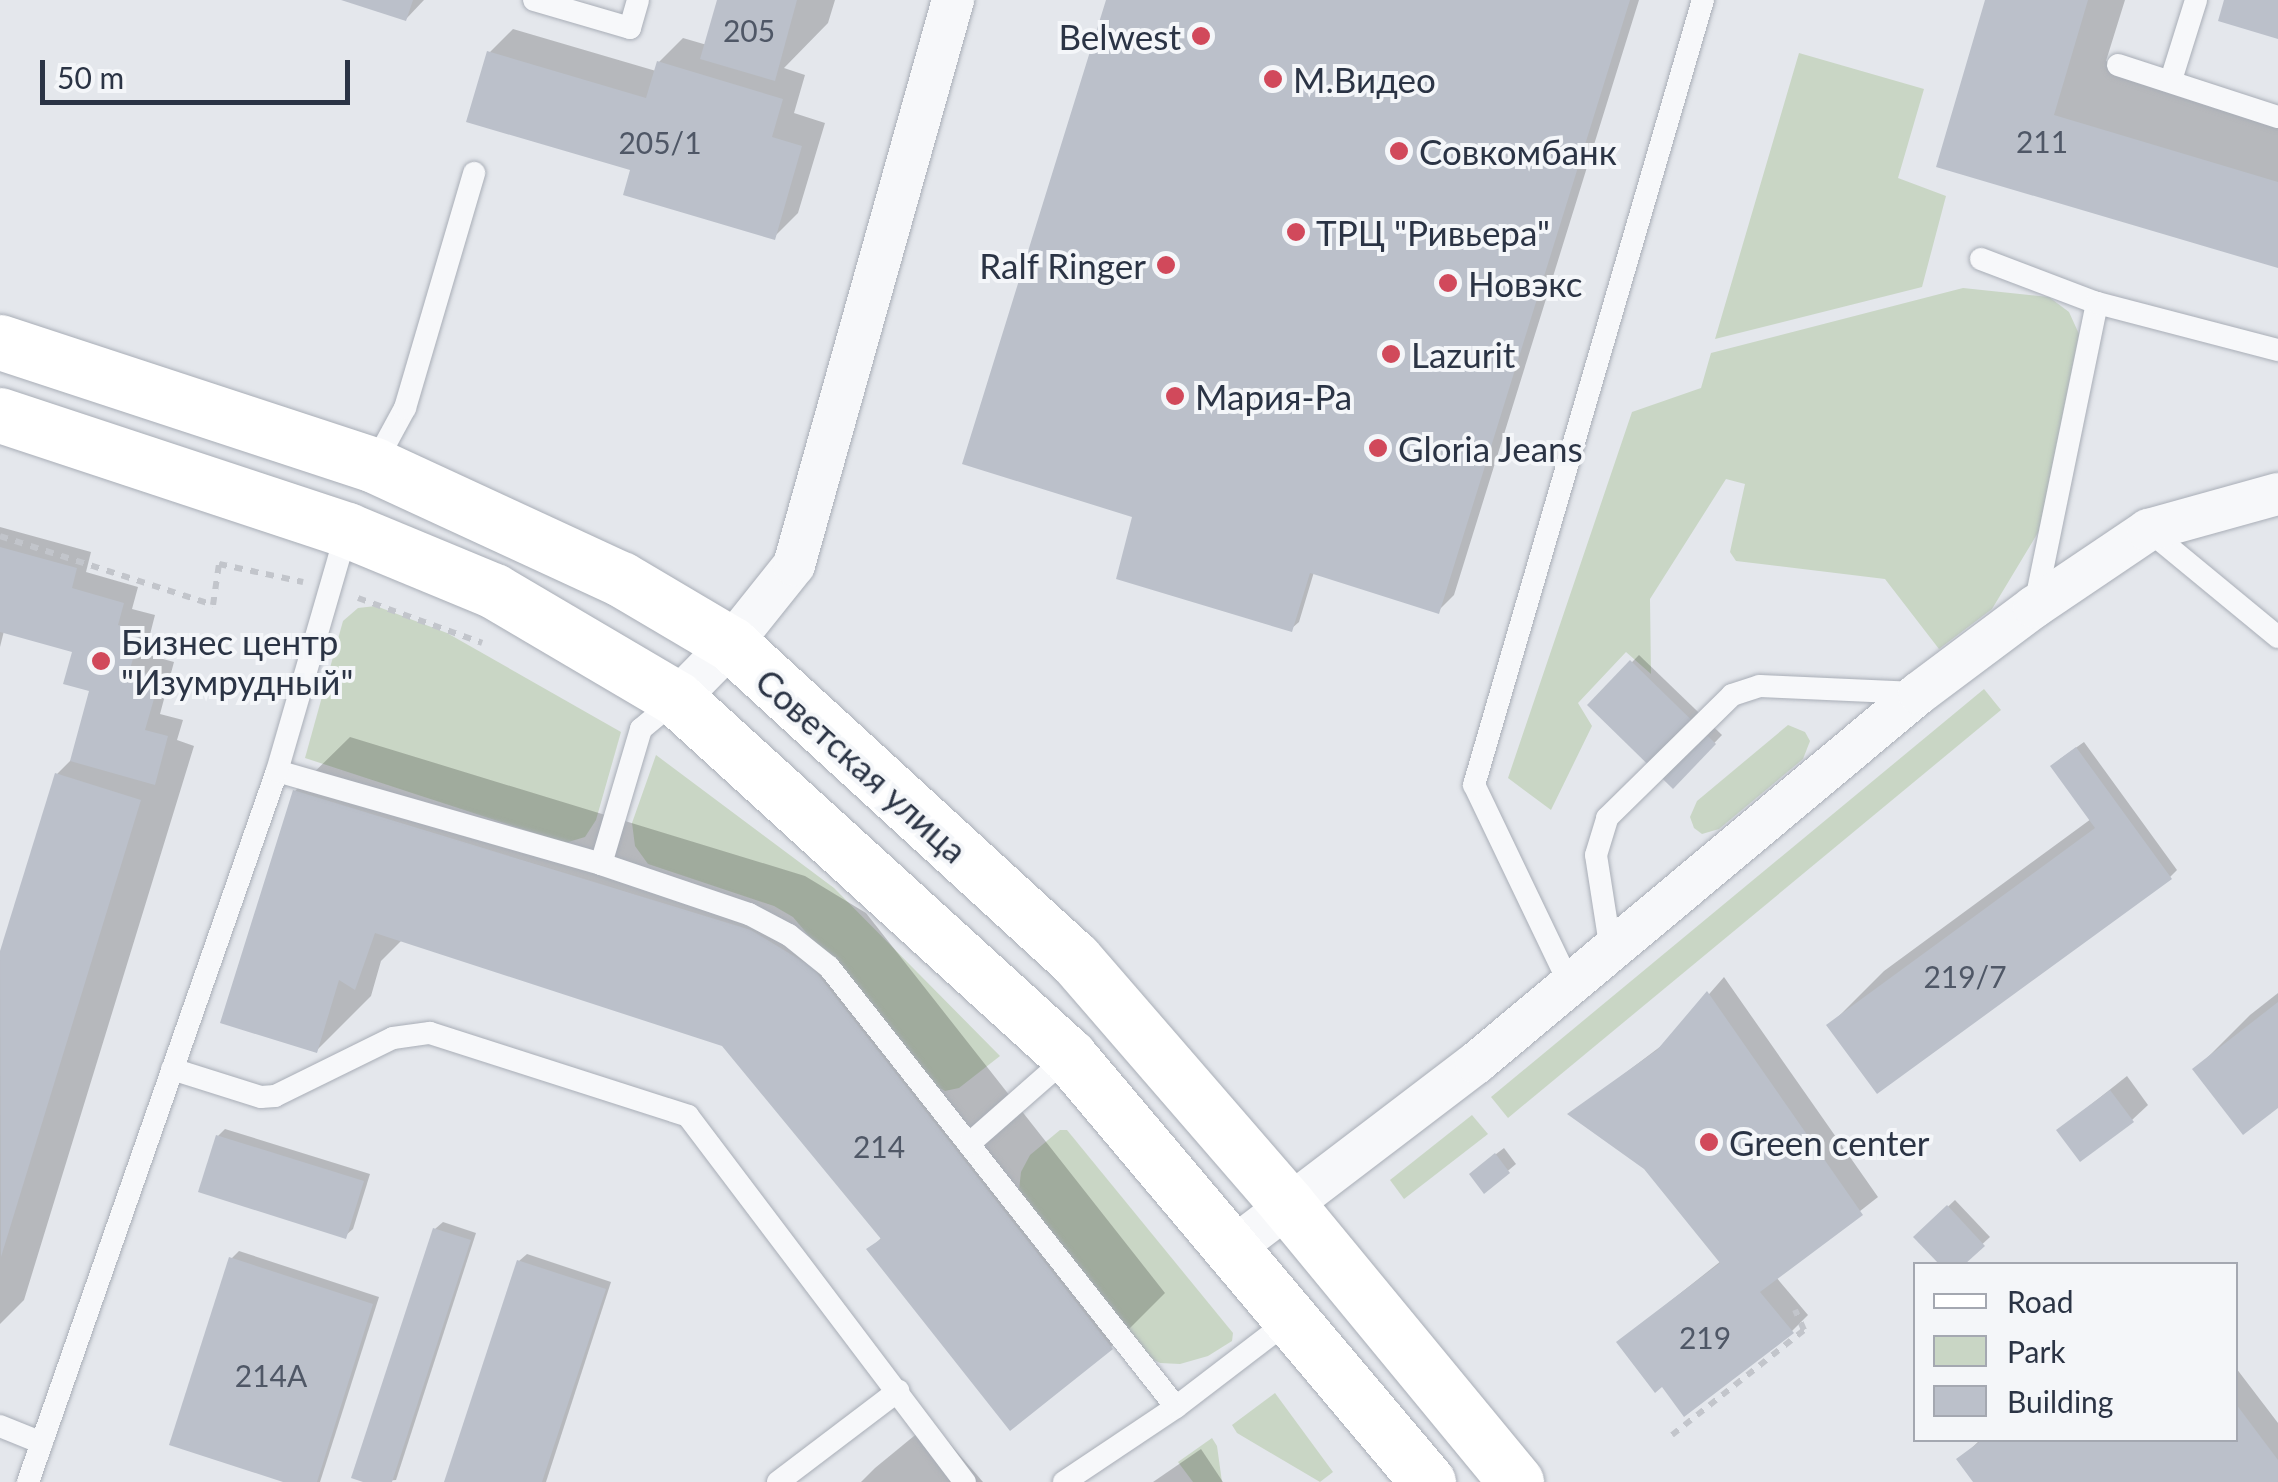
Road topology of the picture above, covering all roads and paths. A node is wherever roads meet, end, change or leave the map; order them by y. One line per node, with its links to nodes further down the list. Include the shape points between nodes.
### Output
1 (534, 0): 2 (lane, via 630,28)
2 (638, 0)
3 (953, 0): 23 (street, via 794,565)
4 (1703, 0): 29 (lane, via 1474,785)
5 (2196, 0): 7 (lane)
6 (2118, 65): 7 (lane)
7 (2171, 80): 8 (lane)
8 (2278, 118)
9 (474, 173): 15 (lane, via 405,408)
10 (1981, 259): 11 (lane)
11 (2097, 303): 13 (lane); 21 (lane)
12 (0, 342): 15 (main road, Советская улица)
13 (2278, 350)
14 (0, 415): 17 (main road)
15 (374, 466): 17 (main road); 23 (main road, Советская улица, via 621,579)
16 (2278, 494): 18 (street)
17 (347, 530): 25 (main road, via 494,592); 26 (lane)
18 (2148, 530): 21 (street); 22 (lane)
19 (0, 536): 20 (path, via 213,605)
20 (219, 564)
21 (2034, 607): 24 (street)
22 (2278, 636)
23 (730, 644): 25 (street); 33 (main road, Советская улица, via 1075,959)
24 (1919, 693): 28 (street); 28 (lane, via 1760,686 1732,695 1607,818 1596,856)
25 (677, 699): 27 (lane, via 641,729); 30 (main road)
26 (277, 770): 27 (lane); 31 (lane)
27 (602, 864): 32 (lane, via 749,914 789,935 829,968)
28 (1611, 951): 29 (street)
29 (1570, 985): 33 (street)
30 (1069, 1056): 32 (lane); 34 (main road)
31 (172, 1069): 37 (lane, via 275,1096 393,1038 430,1034 688,1116); 41 (lane)
32 (970, 1143): 38 (lane)
33 (1287, 1204): 34 (street); 42 (main road, Советская улица)
34 (1233, 1248): 36 (main road)
35 (1795, 1310): 40 (path, via 1804,1330)
36 (1290, 1318): 38 (lane); 47 (main road)
37 (898, 1391): 44 (lane); 45 (lane)
38 (1176, 1406): 46 (lane)
39 (0, 1426): 41 (lane)
40 (1672, 1435)
41 (42, 1443): 43 (lane)
42 (1513, 1481)
43 (28, 1482)
44 (778, 1482)
45 (965, 1482)
46 (1064, 1482)
47 (1428, 1482)

